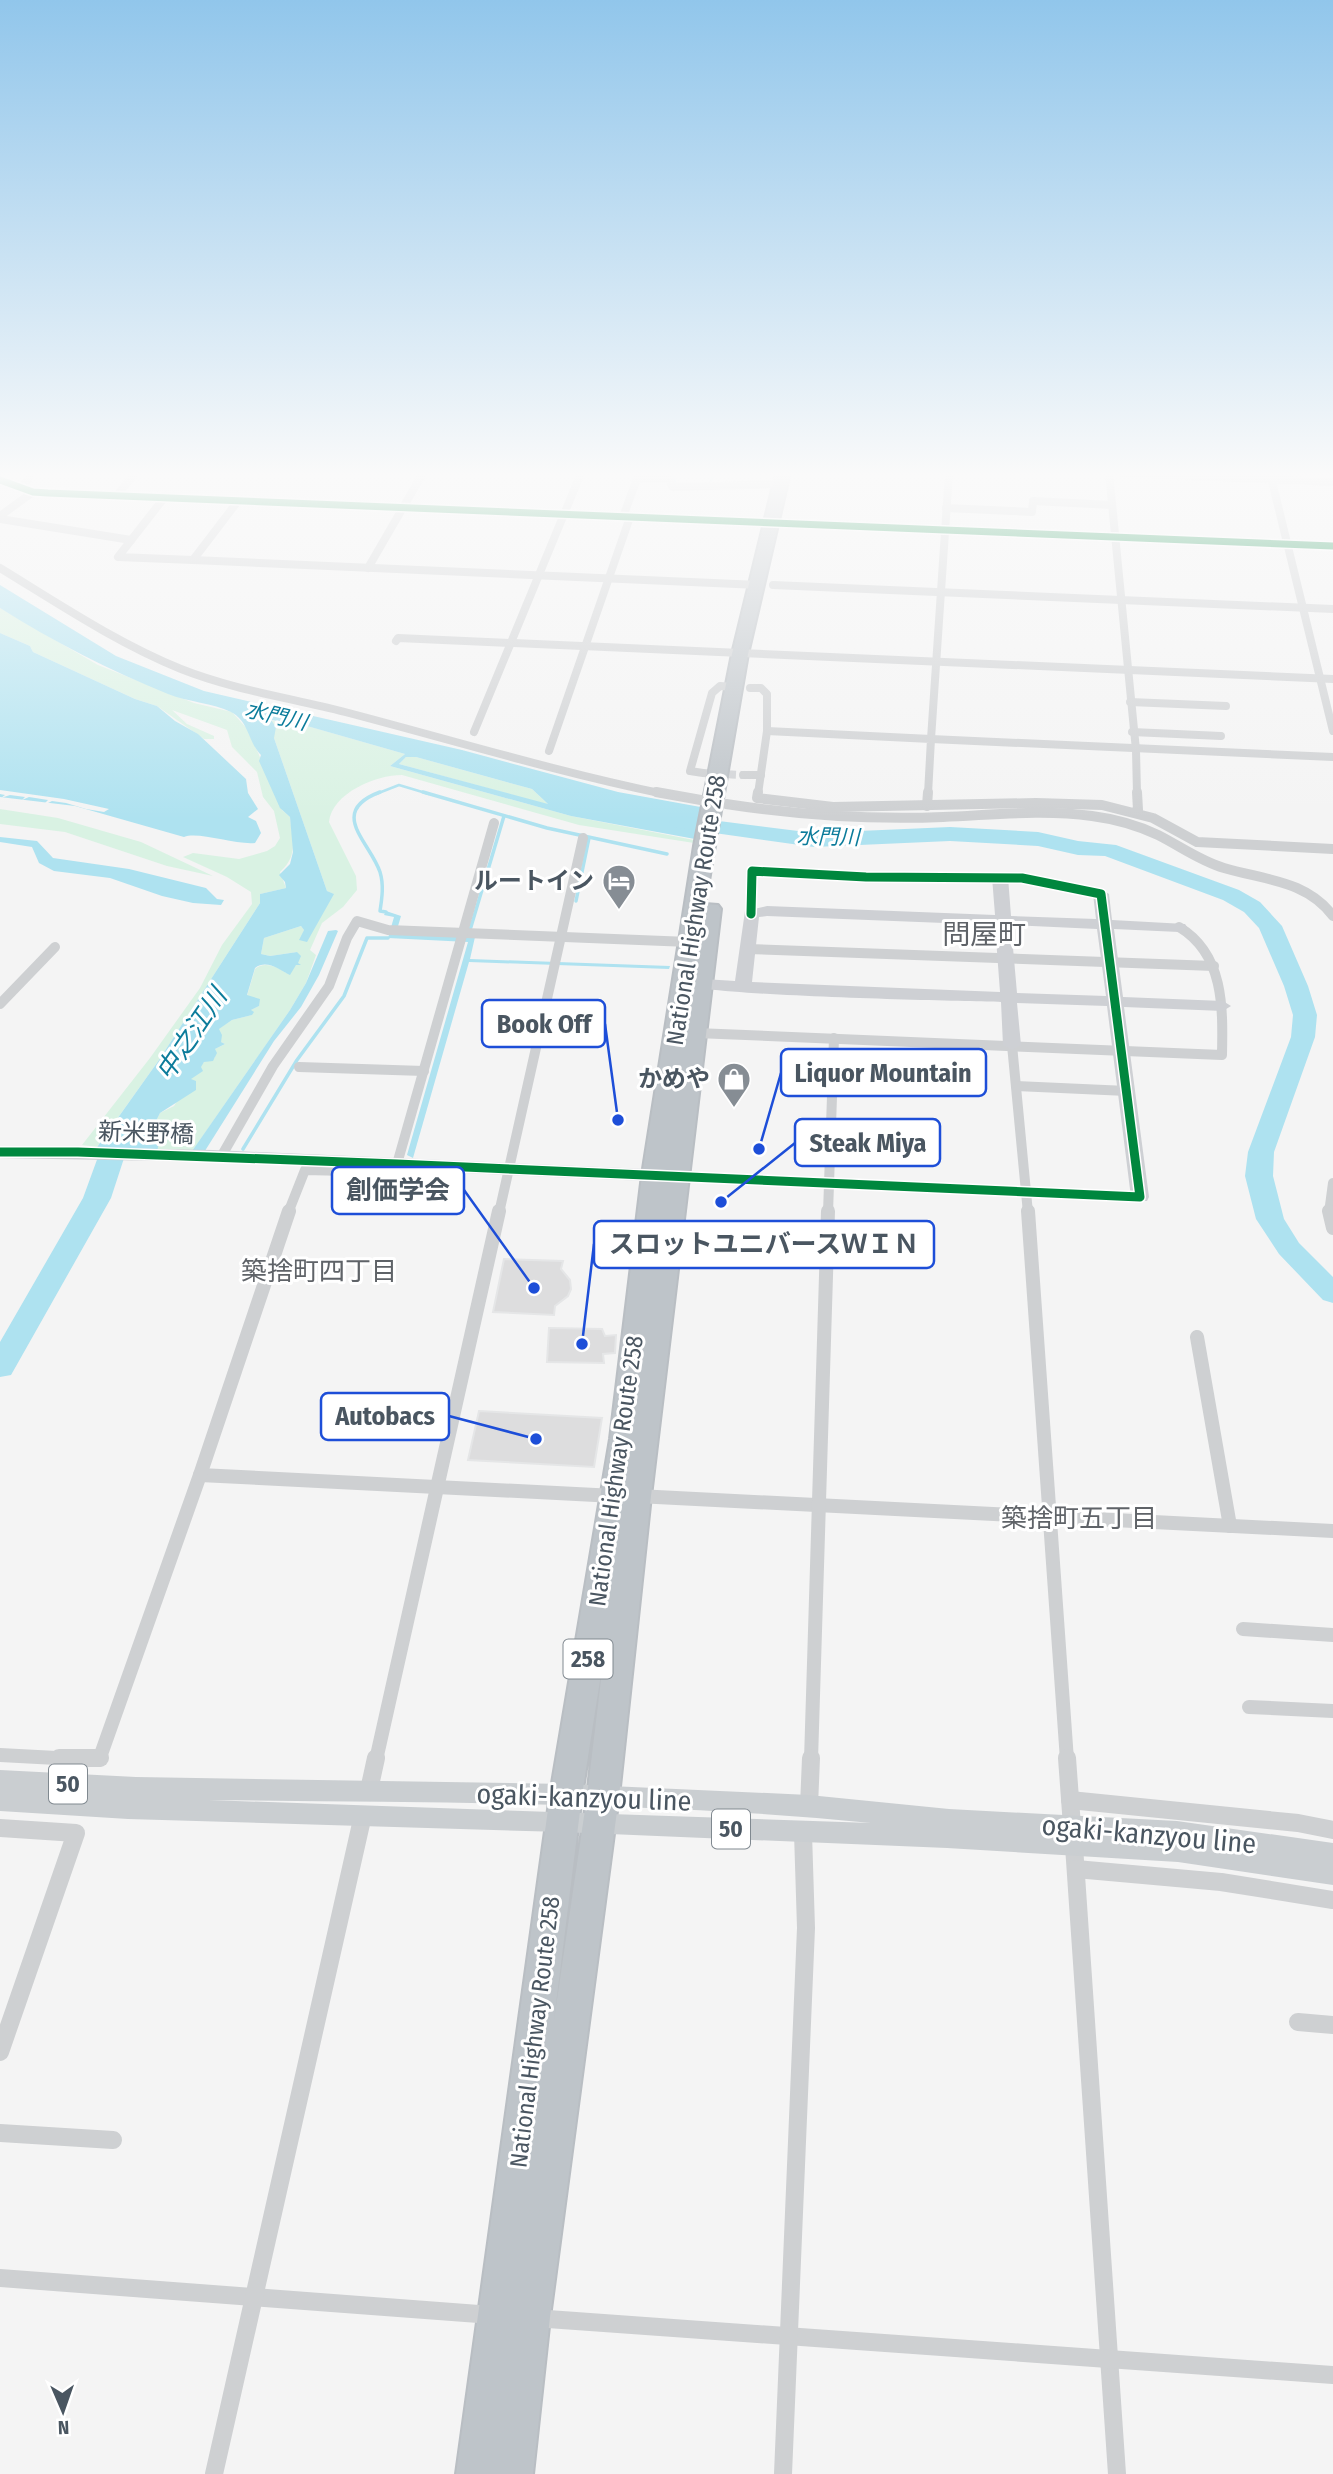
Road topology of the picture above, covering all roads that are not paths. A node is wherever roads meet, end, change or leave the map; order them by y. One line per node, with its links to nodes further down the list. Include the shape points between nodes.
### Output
1 (35, 588): 36 (street, via 136,648 227,684 595,779)
2 (533, 588): 14 (street)
3 (605, 588): 15 (street)
4 (765, 588): 16 (highway, National Highway Route 258 / 258)
5 (852, 588): 9 (street)
6 (941, 588): 9 (street)
7 (1119, 588): 10 (street)
8 (1298, 588): 11 (street)
9 (941, 592): 10 (street); 17 (street)
10 (1120, 600): 11 (street); 18 (street)
11 (1303, 608): 12 (street); 19 (street)
12 (1333, 609)
13 (396, 641): 14 (street)
14 (511, 643): 15 (street); 26 (street)
15 (585, 646): 16 (street); 31 (street)
16 (749, 654): 17 (street); 21 (highway, National Highway Route 258 / 258)
17 (936, 661): 18 (street); 29 (street)
18 (1126, 670): 19 (street); 22 (street)
19 (1321, 679): 20 (street); 25 (street)
20 (1333, 680)
21 (742, 687): 24 (street, via 761,688 767,694); 33 (street, via 720,686 712,693 690,771); 36 (highway, National Highway Route 258 / 258)
22 (1130, 702): 23 (street); 27 (street)
23 (1226, 706)
24 (768, 731): 29 (street); 35 (street)
25 (1333, 731)
26 (474, 732)
27 (1132, 732): 28 (street); 30 (street)
28 (1222, 736)
29 (931, 739): 30 (street); 37 (street)
30 (1136, 750): 32 (street); 38 (street)
31 (550, 751)
32 (1333, 757)
33 (703, 773)
34 (743, 775): 35 (street)
35 (761, 775): 37 (street, via 757,798 833,807)
36 (718, 805): 41 (highway, National Highway Route 258 / 258); 46 (street, via 863,818 1053,813 1109,820 1148,830 1221,867 1301,888)
37 (927, 806): 38 (street, via 1072,803)
38 (1135, 812): 42 (street, via 1197,842)
39 (494, 823): 51 (street)
40 (583, 838): 50 (street)
41 (711, 846): 52 (highway, National Highway Route 258 / 258); 58 (highway, National Highway Route 258 / 258)
42 (1333, 849)
43 (1000, 877): 44 (street, via 1057,883); 45 (street, via 752,871); 47 (street)
44 (1101, 894): 48 (street)
45 (751, 914): 47 (street); 54 (street)
46 (1333, 916)
47 (1003, 920): 48 (street); 55 (street)
48 (1105, 924): 49 (street); 56 (street)
49 (1179, 928): 57 (street, via 1193,932)
50 (560, 936): 51 (street); 52 (street); 75 (street)
51 (462, 937): 69 (street); 73 (street, via 388,930 357,921 329,986)
52 (690, 942): 58 (highway, National Highway Route 258 / 258)
53 (55, 947): 62 (street)
54 (747, 949): 55 (street); 59 (street)
55 (1006, 959): 56 (street); 60 (street)
56 (1110, 963): 57 (street); 61 (street)
57 (1214, 966): 63 (street)
58 (693, 984): 59 (street); 64 (highway, National Highway Route 258 / 258); 76 (highway, National Highway Route 258 / 258)
59 (743, 987): 60 (street)
60 (1009, 996): 61 (street); 66 (street)
61 (1115, 1002): 63 (street); 67 (street)
62 (0, 1004)
63 (1223, 1006): 67 (street, via 1222,1055)
64 (696, 1033): 65 (street); 76 (highway, National Highway Route 258 / 258)
65 (834, 1038): 66 (street); 77 (street)
66 (1012, 1045): 67 (street); 70 (street)
67 (1121, 1050): 71 (street)
68 (299, 1066): 69 (street)
69 (424, 1071): 74 (street)
70 (1016, 1086): 71 (street); 79 (street)
71 (1126, 1091): 80 (street)
72 (0, 1153): 73 (street, 新米野橋)
73 (217, 1157): 74 (street, 新米野橋)
74 (397, 1164): 75 (street, 新米野橋); 83 (street, via 390,1172 305,1170)
75 (510, 1169): 76 (street, 新米野橋); 84 (street)
76 (666, 1176): 77 (street); 85 (highway, National Highway Route 258 / 258)
77 (830, 1183): 79 (street); 86 (street)
78 (1333, 1183): 81 (street, via 1329,1213)
79 (1027, 1192): 80 (street); 87 (street)
80 (1140, 1197)
81 (1333, 1228)
82 (1196, 1337): 88 (street)
83 (200, 1475): 84 (street); 94 (street, via 99,1760)
84 (438, 1487): 85 (street); 98 (street)
85 (626, 1496): 86 (street); 99 (highway, National Highway Route 258 / 258); 100 (highway, National Highway Route 258 / 258)
86 (819, 1505): 87 (street); 101 (street)
87 (1048, 1517): 88 (street); 104 (street)
88 (1230, 1526): 89 (street)
89 (1333, 1531)
90 (1243, 1629): 91 (street)
91 (1333, 1635)
92 (1250, 1707): 93 (street)
93 (1333, 1711)
94 (0, 1755)
95 (0, 1780): 96 (main road, ogaki-kanzyou line / 50)
96 (132, 1798): 97 (main road, ogaki-kanzyou line / 50); 98 (main road, ogaki-kanzyou line / 50)
97 (0, 1800)
98 (366, 1802): 99 (main road, ogaki-kanzyou line / 50); 114 (street)
99 (564, 1808): 100 (main road, ogaki-kanzyou line / 50); 115 (highway, National Highway Route 258 / 258)
100 (601, 1810): 101 (main road, ogaki-kanzyou line / 50); 116 (highway, National Highway Route 258 / 258)
101 (806, 1820): 104 (main road, ogaki-kanzyou line / 50, via 947,1837); 117 (street, via 806,1928)
102 (0, 1828): 110 (street, via 76,1833)
103 (1333, 1830): 104 (street, via 1298,1823)
104 (1073, 1835): 105 (main road, ogaki-kanzyou line / 50, via 1177,1832); 106 (main road, ogaki-kanzyou line / 50); 107 (street, via 1222,1882); 118 (street)
105 (1333, 1854)
106 (1333, 1874)
107 (1333, 1900)
108 (1298, 2022): 109 (street)
109 (1333, 2025)
110 (0, 2052)
111 (0, 2133): 112 (street)
112 (113, 2140)
113 (0, 2278): 114 (street)
114 (254, 2296): 115 (street); 120 (street)
115 (499, 2316): 121 (highway, National Highway Route 258 / 258)
116 (530, 2317): 117 (street); 122 (highway, National Highway Route 258 / 258)
117 (788, 2336): 118 (street); 123 (street)
118 (1109, 2359): 119 (street); 124 (street)
119 (1333, 2375)
120 (214, 2474)
121 (477, 2474)
122 (512, 2474)
123 (783, 2474)
124 (1117, 2474)

